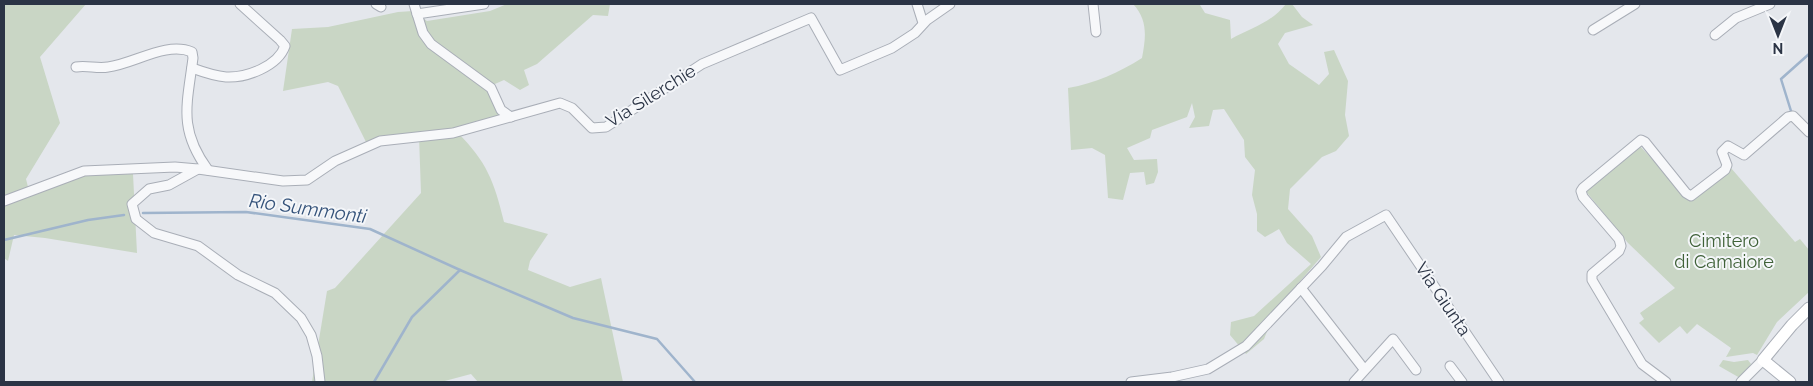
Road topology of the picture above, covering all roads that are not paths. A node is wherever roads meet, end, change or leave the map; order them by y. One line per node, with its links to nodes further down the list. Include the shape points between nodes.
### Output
1 (240, 4): 16 (street, via 280,40 285,46 282,54 254,72 228,77)
2 (414, 4): 10 (street)
3 (484, 4): 10 (street)
4 (917, 4): 11 (street)
5 (950, 4): 11 (street, Via Silerchie)
6 (1094, 4): 13 (street)
7 (1635, 4): 12 (street)
8 (1770, 4): 9 (street, via 1755,12)
9 (1751, 8): 14 (street)
10 (417, 14): 17 (street, via 423,33 431,44 491,88 501,110)
11 (923, 23): 17 (street, Via Silerchie, via 915,33 892,48 840,70 811,18 702,64 606,127 592,128 572,108 560,103)
12 (1593, 30)
13 (1096, 32)
14 (1714, 35)
15 (76, 67): 16 (street, via 110,67 184,49 192,52)
16 (192, 68): 20 (street, via 187,102 188,132 194,149)
17 (511, 117): 20 (street, Via Silerchie, via 453,133 380,141 335,160 307,180)
18 (1809, 132): 33 (street, via 1793,116 1744,155 1728,146 1722,152 1727,165 1725,170 1691,196 1641,140 1581,191 1621,246 1592,274 1592,280 1642,364)
19 (198, 168): 20 (street, Via Silerchie); 21 (street, Via Silerchie, via 84,170); 28 (street, via 169,185 149,188 132,204 136,219 154,233 198,246 238,275 275,294 301,318 311,335)
20 (208, 170)
21 (4, 201)
22 (1301, 288): 26 (street); 29 (street, via 1246,346 1208,369); 32 (street, Via Giunta, via 1346,236 1386,216)
23 (1809, 308): 24 (street)
24 (1763, 360): 34 (street); 35 (street)
25 (1450, 366): 31 (street)
26 (1364, 369): 27 (street, via 1393,340); 30 (street)
27 (1416, 370)
28 (320, 382)
29 (1131, 382)
30 (1354, 382)
31 (1462, 382)
32 (1500, 382)
33 (1666, 382)
34 (1742, 382)
35 (1790, 382)

